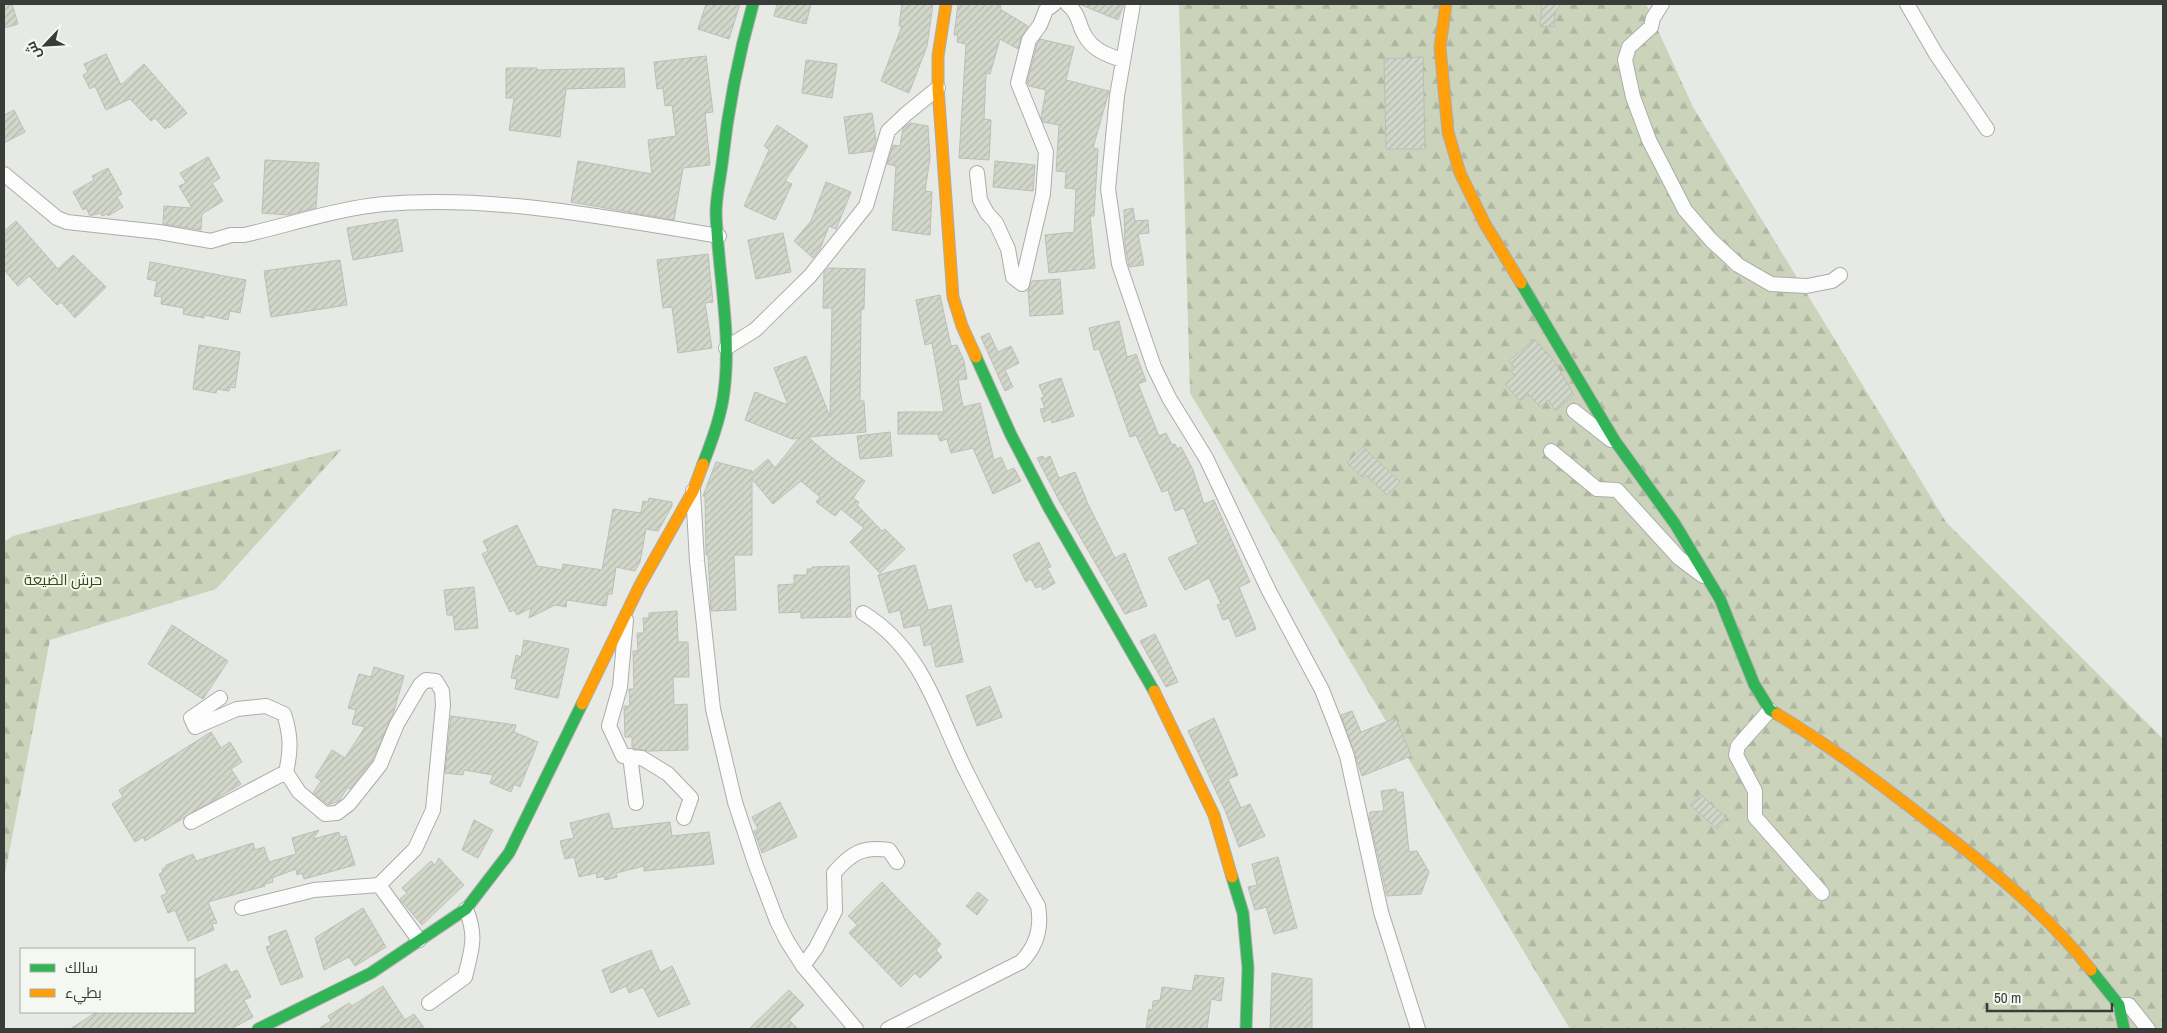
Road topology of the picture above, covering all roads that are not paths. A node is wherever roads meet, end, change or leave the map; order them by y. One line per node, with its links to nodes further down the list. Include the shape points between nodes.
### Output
1 (753, 4): 14 (street, via 738,57 727,117 716,212)
2 (946, 4): 10 (street, via 938,56)
3 (1054, 4): 12 (street, via 1046,10 1029,40 1018,83 1046,152 1043,194 1022,284 1014,277 1008,250 996,223 980,200)
4 (1068, 4): 9 (street, via 1077,12 1084,35 1099,52)
5 (1133, 4): 9 (street)
6 (1446, 4): 18 (street, via 1440,47 1448,132 1460,173 1485,224)
7 (1662, 4): 15 (street, via 1651,27 1629,47 1626,60 1633,97 1649,140 1685,210 1738,265 1771,284 1808,286 1832,281)
8 (1906, 4): 11 (street)
9 (1122, 60): 44 (street, via 1108,189 1119,264 1154,367 1206,458 1269,591 1322,690 1347,756 1381,912)
10 (938, 88): 16 (street, via 888,132 866,206 810,276 755,330); 43 (street, via 950,272 962,326 1011,435 1152,687 1214,815 1242,913 1248,968)
11 (1987, 129)
12 (977, 173)
13 (4, 174): 14 (street, via 57,218 67,222 211,241 383,204 427,203 549,210)
14 (719, 236): 16 (street)
15 (1840, 275)
16 (726, 348): 20 (street, via 723,398 717,425)
17 (1574, 411): 18 (street)
18 (1619, 447): 21 (street, via 1675,524)
19 (1551, 451): 21 (street, via 1597,489 1617,490 1678,558 1701,574)
20 (693, 491): 22 (street); 37 (street, via 713,709 724,759 738,811 777,921)
21 (1720, 599): 25 (street, via 1754,684)
22 (626, 612): 26 (street, via 620,687 609,726 623,756); 35 (street, via 509,853)
23 (863, 613): 42 (street, via 888,630 910,654 935,700 967,774 1038,906 1040,918 1034,946 1021,962)
24 (220, 698): 27 (street, via 191,718 196,726 237,709 266,706 284,714 290,731 291,751)
25 (1770, 710): 33 (street, via 1738,746 1736,756 1755,792 1754,817); 39 (street, via 1864,771 1986,866 2064,936)
26 (630, 756): 28 (street); 29 (street, via 642,758 668,774 691,798)
27 (286, 772): 30 (street); 32 (street, via 299,792 325,814 337,813 349,804 380,765 397,724 420,685 426,680 436,681 442,691 443,705 434,810 416,849)
28 (636, 803)
29 (684, 818)
30 (191, 822)
31 (897, 862): 37 (street, via 889,850 874,848 847,857 834,873 835,911)
32 (379, 885): 34 (street, via 314,890); 36 (street)
33 (1822, 893)
34 (242, 908)
35 (466, 909): 36 (street); 38 (street, via 473,927 465,977)
36 (420, 940): 40 (street, via 370,973)
37 (803, 966): 41 (street)
38 (428, 1003)
39 (2119, 1005): 45 (street); 46 (street, via 2129,1005)
40 (258, 1029)
41 (856, 1029)
42 (888, 1029)
43 (1246, 1029)
44 (1418, 1029)
45 (2124, 1029)
46 (2148, 1029)

